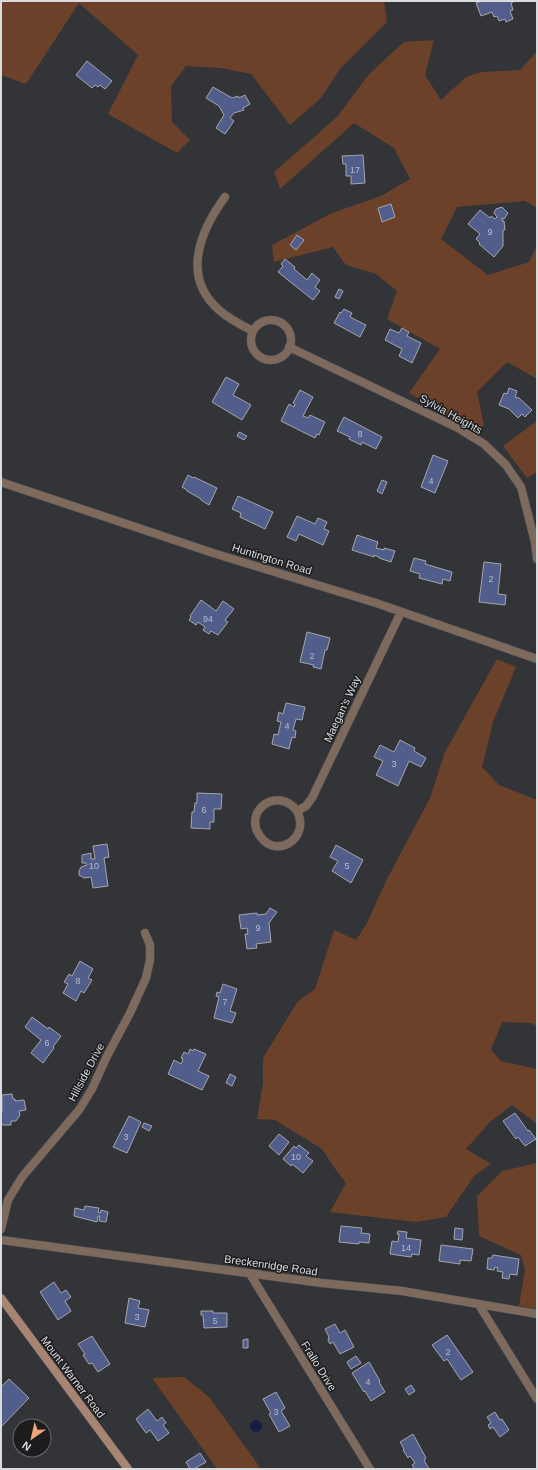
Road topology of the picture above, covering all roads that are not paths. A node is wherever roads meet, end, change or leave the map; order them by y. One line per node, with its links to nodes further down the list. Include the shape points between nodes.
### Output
1 (225, 196): 2 (street, via 202,235 198,256 199,274 206,293 218,309)
2 (253, 331): 3 (street, via 265,321 280,322 290,335); 3 (street, via 252,345 263,358 280,357)
3 (289, 347): 5 (street, Sylvia Heights, via 458,428 484,444 506,465 521,487)
4 (1, 482): 6 (street, Huntington Road)
5 (537, 559)
6 (401, 612): 7 (street, Huntington Road); 8 (street, Maegan's Way, via 312,798)
7 (537, 658)
8 (298, 811): 8 (street, via 301,820 300,830 295,839 282,846 265,842 255,827 259,810 266,803 286,801)
9 (145, 933): 10 (street, Hillside Drive, via 150,945 150,960 146,978 130,1013 79,1110 22,1176 8,1200)
10 (1, 1229)
11 (1, 1240): 12 (street, Breckenridge Road)
12 (250, 1274): 14 (street, Breckenridge Road, via 402,1292); 18 (street, Frallo Drive)
13 (1, 1298): 17 (main road, Mount Warner Road)
14 (479, 1305): 15 (street, Breckenridge Road); 16 (street)
15 (537, 1314)
16 (537, 1399)
17 (128, 1469)
18 (370, 1469)

